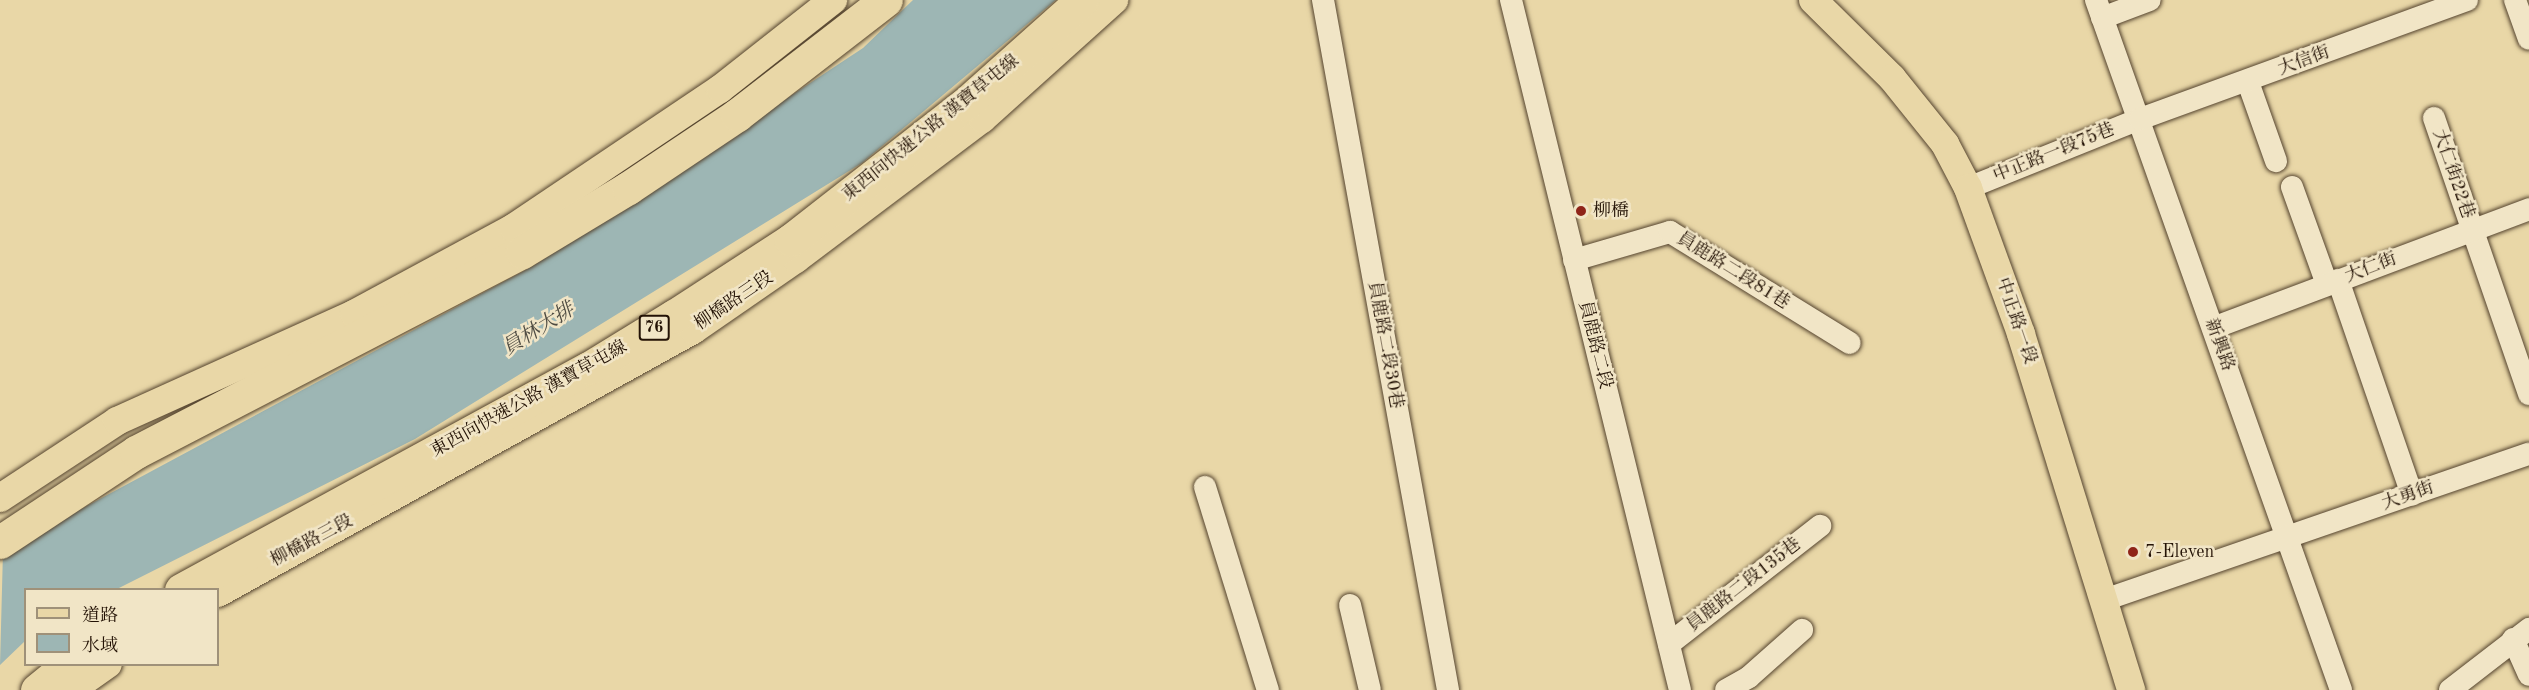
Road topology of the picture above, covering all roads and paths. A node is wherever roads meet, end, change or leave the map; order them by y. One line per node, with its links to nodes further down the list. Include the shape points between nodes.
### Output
1 (833, 0): 29 (main road, via 720,89 513,228 354,314 117,421)
2 (886, 0): 32 (highway, via 737,115 580,217 522,252 136,452)
3 (1083, 0): 33 (highway, 東西向快速公路 漢寶草屯線 / 76, via 964,105 752,266 589,368)
4 (1114, 0): 34 (main road, 柳橋路三段, via 982,119 796,259 693,330)
5 (1323, 0): 47 (street, 員鹿路二段30巷)
6 (1511, 0): 21 (street, 員鹿路二段)
7 (1813, 0): 18 (main road, 中正路一段, via 1892,78 1945,144)
8 (2150, 0): 11 (street)
9 (2467, 0): 13 (street, 大信街)
10 (2515, 0): 12 (street)
11 (2099, 9): 15 (street, 新興路)
12 (2529, 39)
13 (2248, 82): 15 (street, 大信街); 16 (street)
14 (2434, 118): 20 (street, 大仁街22巷)
15 (2140, 119): 18 (street, 中正路一段75巷); 23 (street, 新興路)
16 (2276, 161)
17 (2292, 187): 22 (street)
18 (1968, 188): 35 (main road, 中正路一段, via 2021,334)
19 (2529, 209): 20 (street, 大仁街)
20 (2472, 230): 22 (street, 大仁街); 25 (street, 大仁街22巷)
21 (1574, 260): 24 (street, 員鹿路二段81巷, via 1670,232); 39 (street, 員鹿路二段)
22 (2332, 282): 23 (street, 大仁街); 28 (street)
23 (2213, 327): 31 (street, 新興路)
24 (1850, 343)
25 (2529, 394)
26 (2529, 454): 28 (street, 大勇街)
27 (1205, 487): 45 (street)
28 (2412, 495): 31 (street, 大勇街)
29 (0, 498)
30 (1820, 526): 39 (street, 員鹿路二段135巷)
31 (2288, 538): 35 (street, 大勇街); 51 (street, 新興路)
32 (0, 542)
33 (185, 588)
34 (219, 591)
35 (2104, 600): 50 (main road, 中正路一段)
36 (1350, 605): 46 (street)
37 (1802, 630): 49 (street, via 1749,677)
38 (2521, 634): 42 (street); 52 (street)
39 (1669, 644): 48 (street, 員鹿路二段)
40 (67, 666): 43 (highway)
41 (105, 666): 44 (main road)
42 (2529, 675)
43 (38, 690)
44 (71, 690)
45 (1268, 690)
46 (1370, 690)
47 (1448, 690)
48 (1680, 690)
49 (1726, 690)
50 (2131, 690)
51 (2341, 690)
52 (2450, 690)

